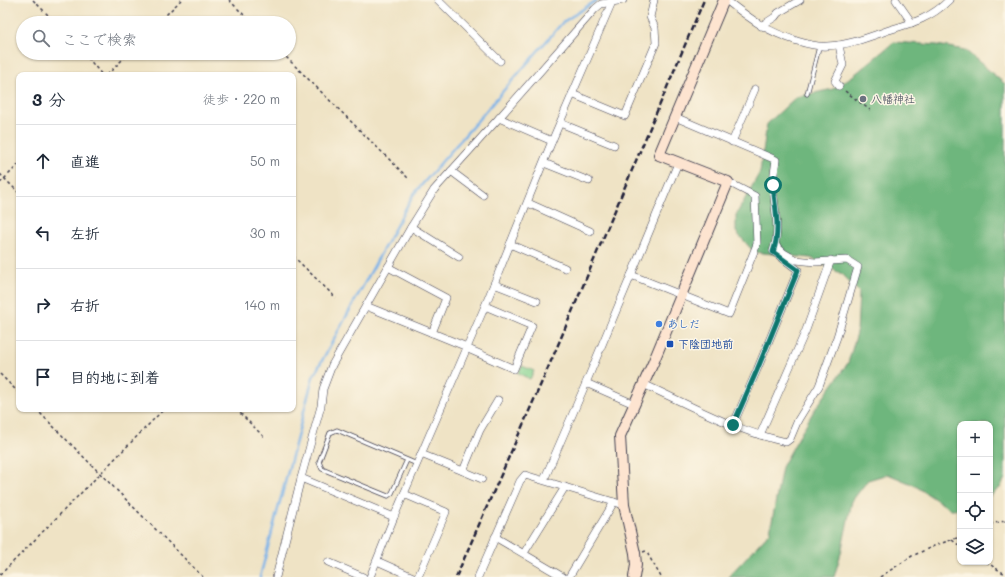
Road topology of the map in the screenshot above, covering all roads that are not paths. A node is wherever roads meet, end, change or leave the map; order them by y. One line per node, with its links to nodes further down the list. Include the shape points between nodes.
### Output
1 (438, 0): 13 (street)
2 (623, 0): 8 (street)
3 (654, 0): 16 (street, via 650,17 656,43 625,116)
4 (725, 0): 10 (street); 18 (street)
5 (800, 0): 10 (street)
6 (896, 0): 9 (street)
7 (948, 0): 9 (street, via 934,14)
8 (612, 2): 16 (street); 19 (street, via 601,4 595,9)
9 (912, 23): 11 (street)
10 (761, 26): 12 (street, via 783,36)
11 (839, 45): 12 (street); 14 (street, via 843,65 835,81)
12 (819, 46): 17 (lane)
13 (500, 61)
14 (839, 86)
15 (755, 89): 22 (street)
16 (572, 94): 20 (street)
17 (807, 94)
18 (675, 117): 22 (street); 25 (street, via 659,155)
19 (499, 118): 21 (street); 26 (street)
20 (560, 123): 21 (street); 23 (street)
21 (552, 141): 24 (street)
22 (732, 142): 34 (street, via 776,160 773,185 777,230)
23 (614, 145)
24 (544, 162): 27 (street); 30 (street)
25 (678, 163): 28 (street); 39 (street)
26 (451, 171): 29 (street); 31 (street, via 434,190)
27 (589, 181)
28 (728, 182): 41 (street); 41 (street, via 755,196 756,244 729,314)
29 (483, 195)
30 (528, 203): 32 (street); 33 (street)
31 (411, 227): 35 (street); 37 (street)
32 (590, 231)
33 (510, 244): 38 (street); 40 (street)
34 (775, 245): 36 (street, via 784,254 796,260); 51 (street, via 773,252 798,270)
35 (459, 257)
36 (831, 260): 52 (street, via 806,330); 52 (street, via 846,260 858,267 819,386 798,420 790,439 786,442)
37 (388, 266): 43 (street); 45 (street, via 446,298)
38 (565, 268)
39 (631, 275): 41 (street); 47 (street)
40 (494, 284): 42 (street); 44 (street)
41 (682, 295): 48 (street)
42 (537, 301)
43 (366, 306): 45 (street); 57 (street, via 332,365 323,389 321,406)
44 (485, 306): 46 (street); 46 (street, via 532,326 514,369)
45 (432, 333): 46 (street)
46 (466, 348): 53 (street)
47 (586, 383): 50 (street); 59 (street)
48 (643, 384): 50 (street); 51 (street)
49 (498, 400): 56 (street, via 480,430)
50 (634, 404): 62 (street, via 620,436)
51 (733, 425): 52 (street)
52 (760, 435)
53 (421, 454): 55 (street); 56 (street)
54 (407, 460): 54 (lane, via 336,430 330,433 319,462 322,469 388,496 392,493); 55 (lane)
55 (416, 464): 61 (street)
56 (462, 471): 58 (street)
57 (300, 478): 63 (street); 68 (street)
58 (482, 479)
59 (544, 480): 60 (street); 64 (street, via 525,475)
60 (565, 487): 62 (street); 65 (street)
61 (404, 494): 63 (street); 72 (street, via 446,512)
62 (619, 504): 75 (street); 76 (street, via 635,553)
63 (394, 517): 66 (street)
64 (495, 537): 65 (street); 73 (street)
65 (524, 553): 74 (street)
66 (377, 561): 70 (street); 71 (street)
67 (328, 562): 69 (street)
68 (276, 577)
69 (363, 577)
70 (370, 577)
71 (413, 577)
72 (418, 577)
73 (478, 577)
74 (563, 577)
75 (569, 577)
76 (634, 577)

